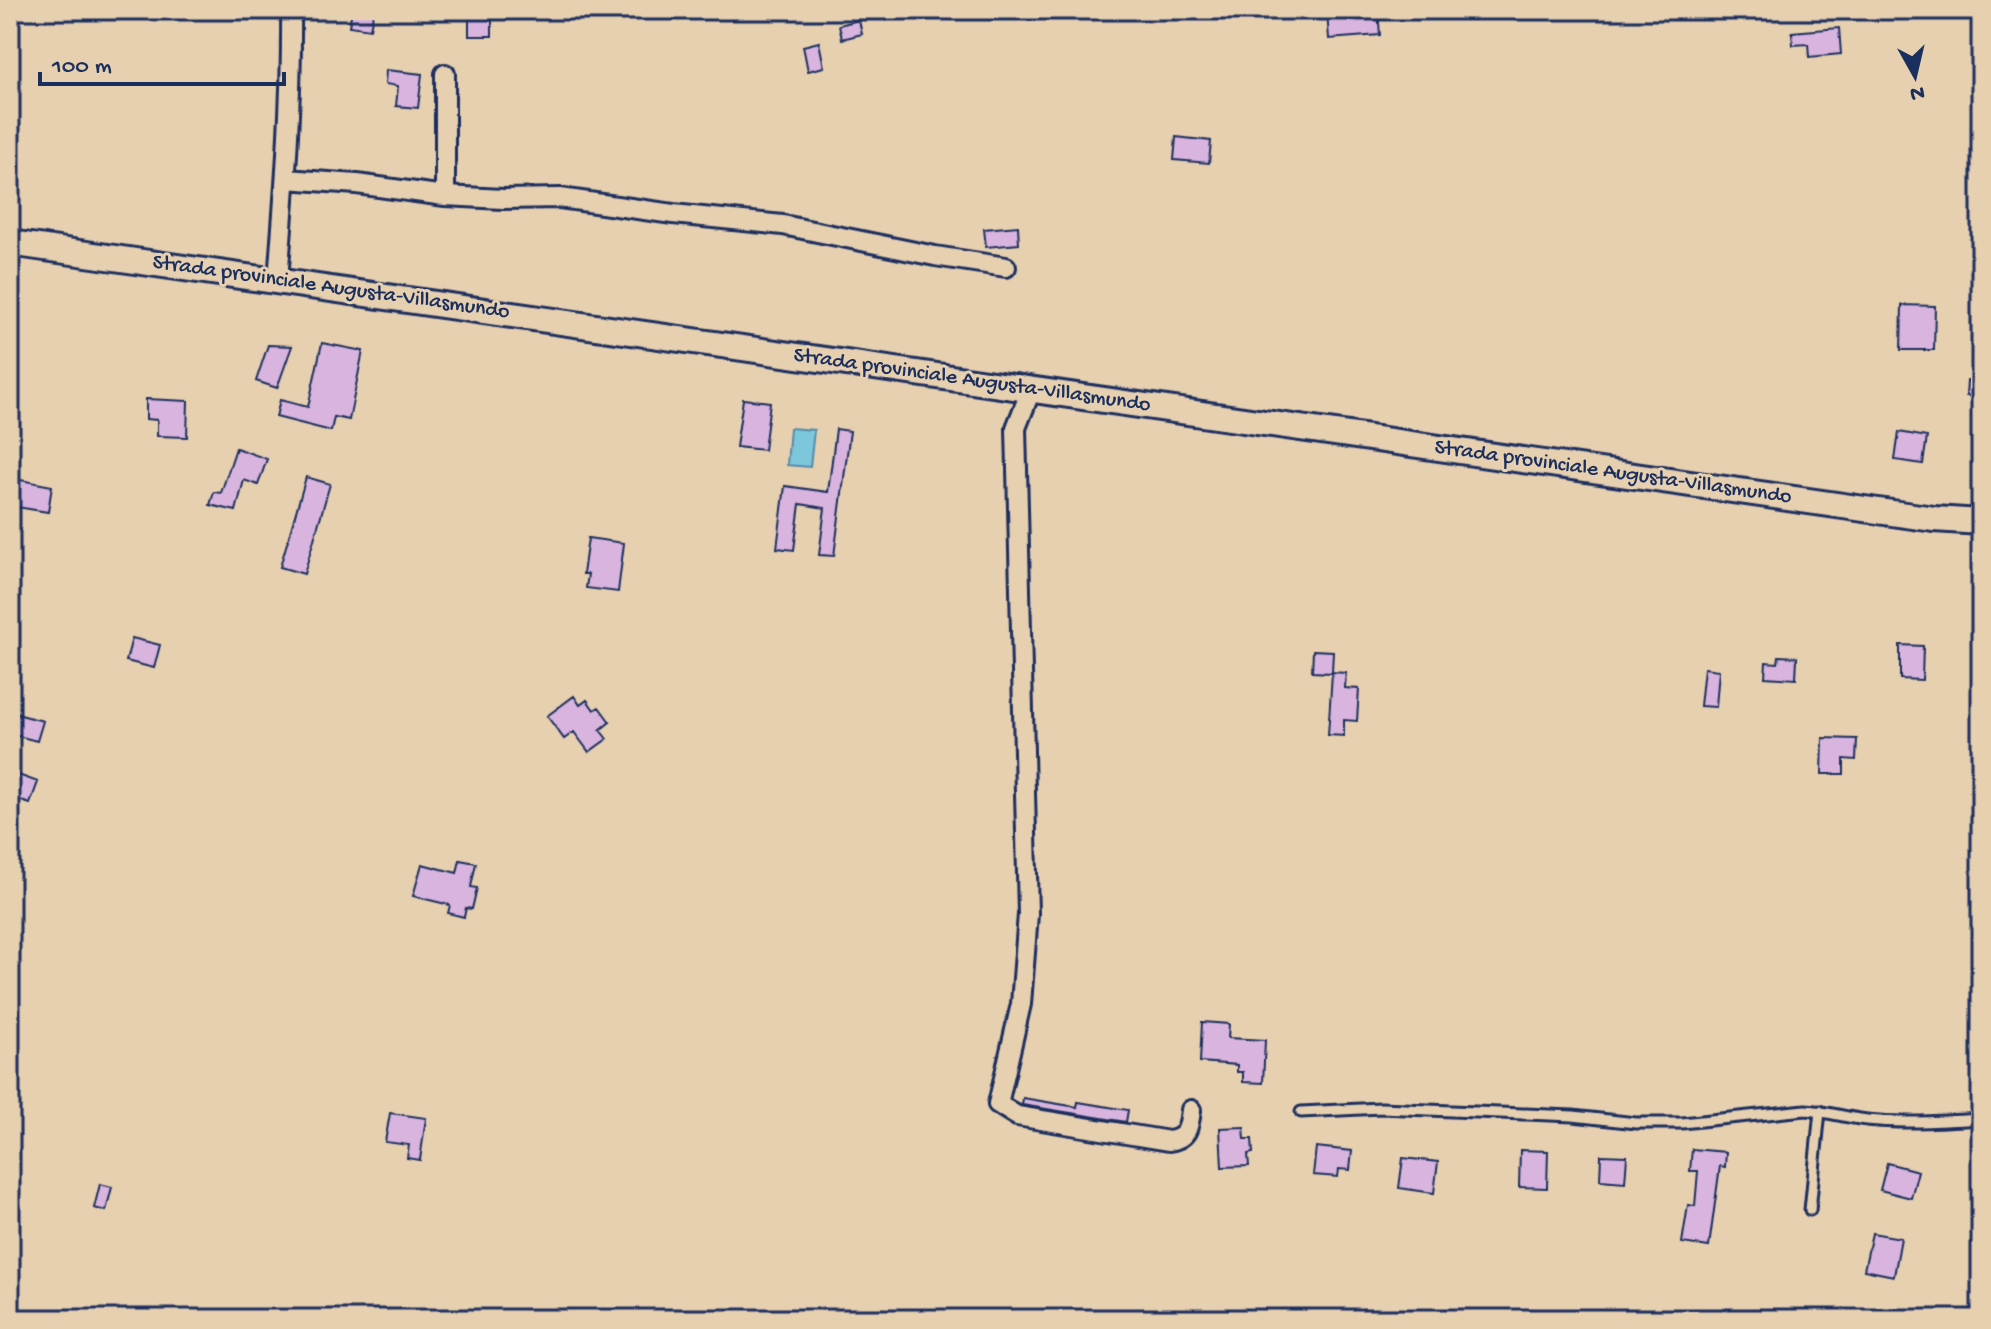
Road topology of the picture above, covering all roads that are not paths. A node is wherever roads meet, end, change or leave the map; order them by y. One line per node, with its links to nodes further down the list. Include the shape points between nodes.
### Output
1 (291, 10): 3 (street)
2 (445, 74): 4 (street)
3 (286, 179): 4 (street); 7 (street)
4 (445, 196): 6 (street, via 560,198 783,225)
5 (10, 243): 7 (main road, Strada provinciale Augusta-Villasmundo)
6 (1006, 267)
7 (278, 280): 8 (main road, Strada provinciale Augusta-Villasmundo)
8 (1031, 390): 9 (main road, Strada provinciale Augusta-Villasmundo); 12 (street, via 1016,428 1028,914 1021,1004 998,1104 1017,1116 1169,1141 1185,1135)
9 (1934, 519): 10 (main road); 11 (main road)
10 (1981, 522)
11 (1981, 530)
12 (1191, 1110)
13 (1820, 1111): 14 (lane, via 1682,1123 1454,1110); 15 (lane, via 1867,1120); 16 (lane)
14 (1301, 1112)
15 (1981, 1119)
16 (1810, 1210)

